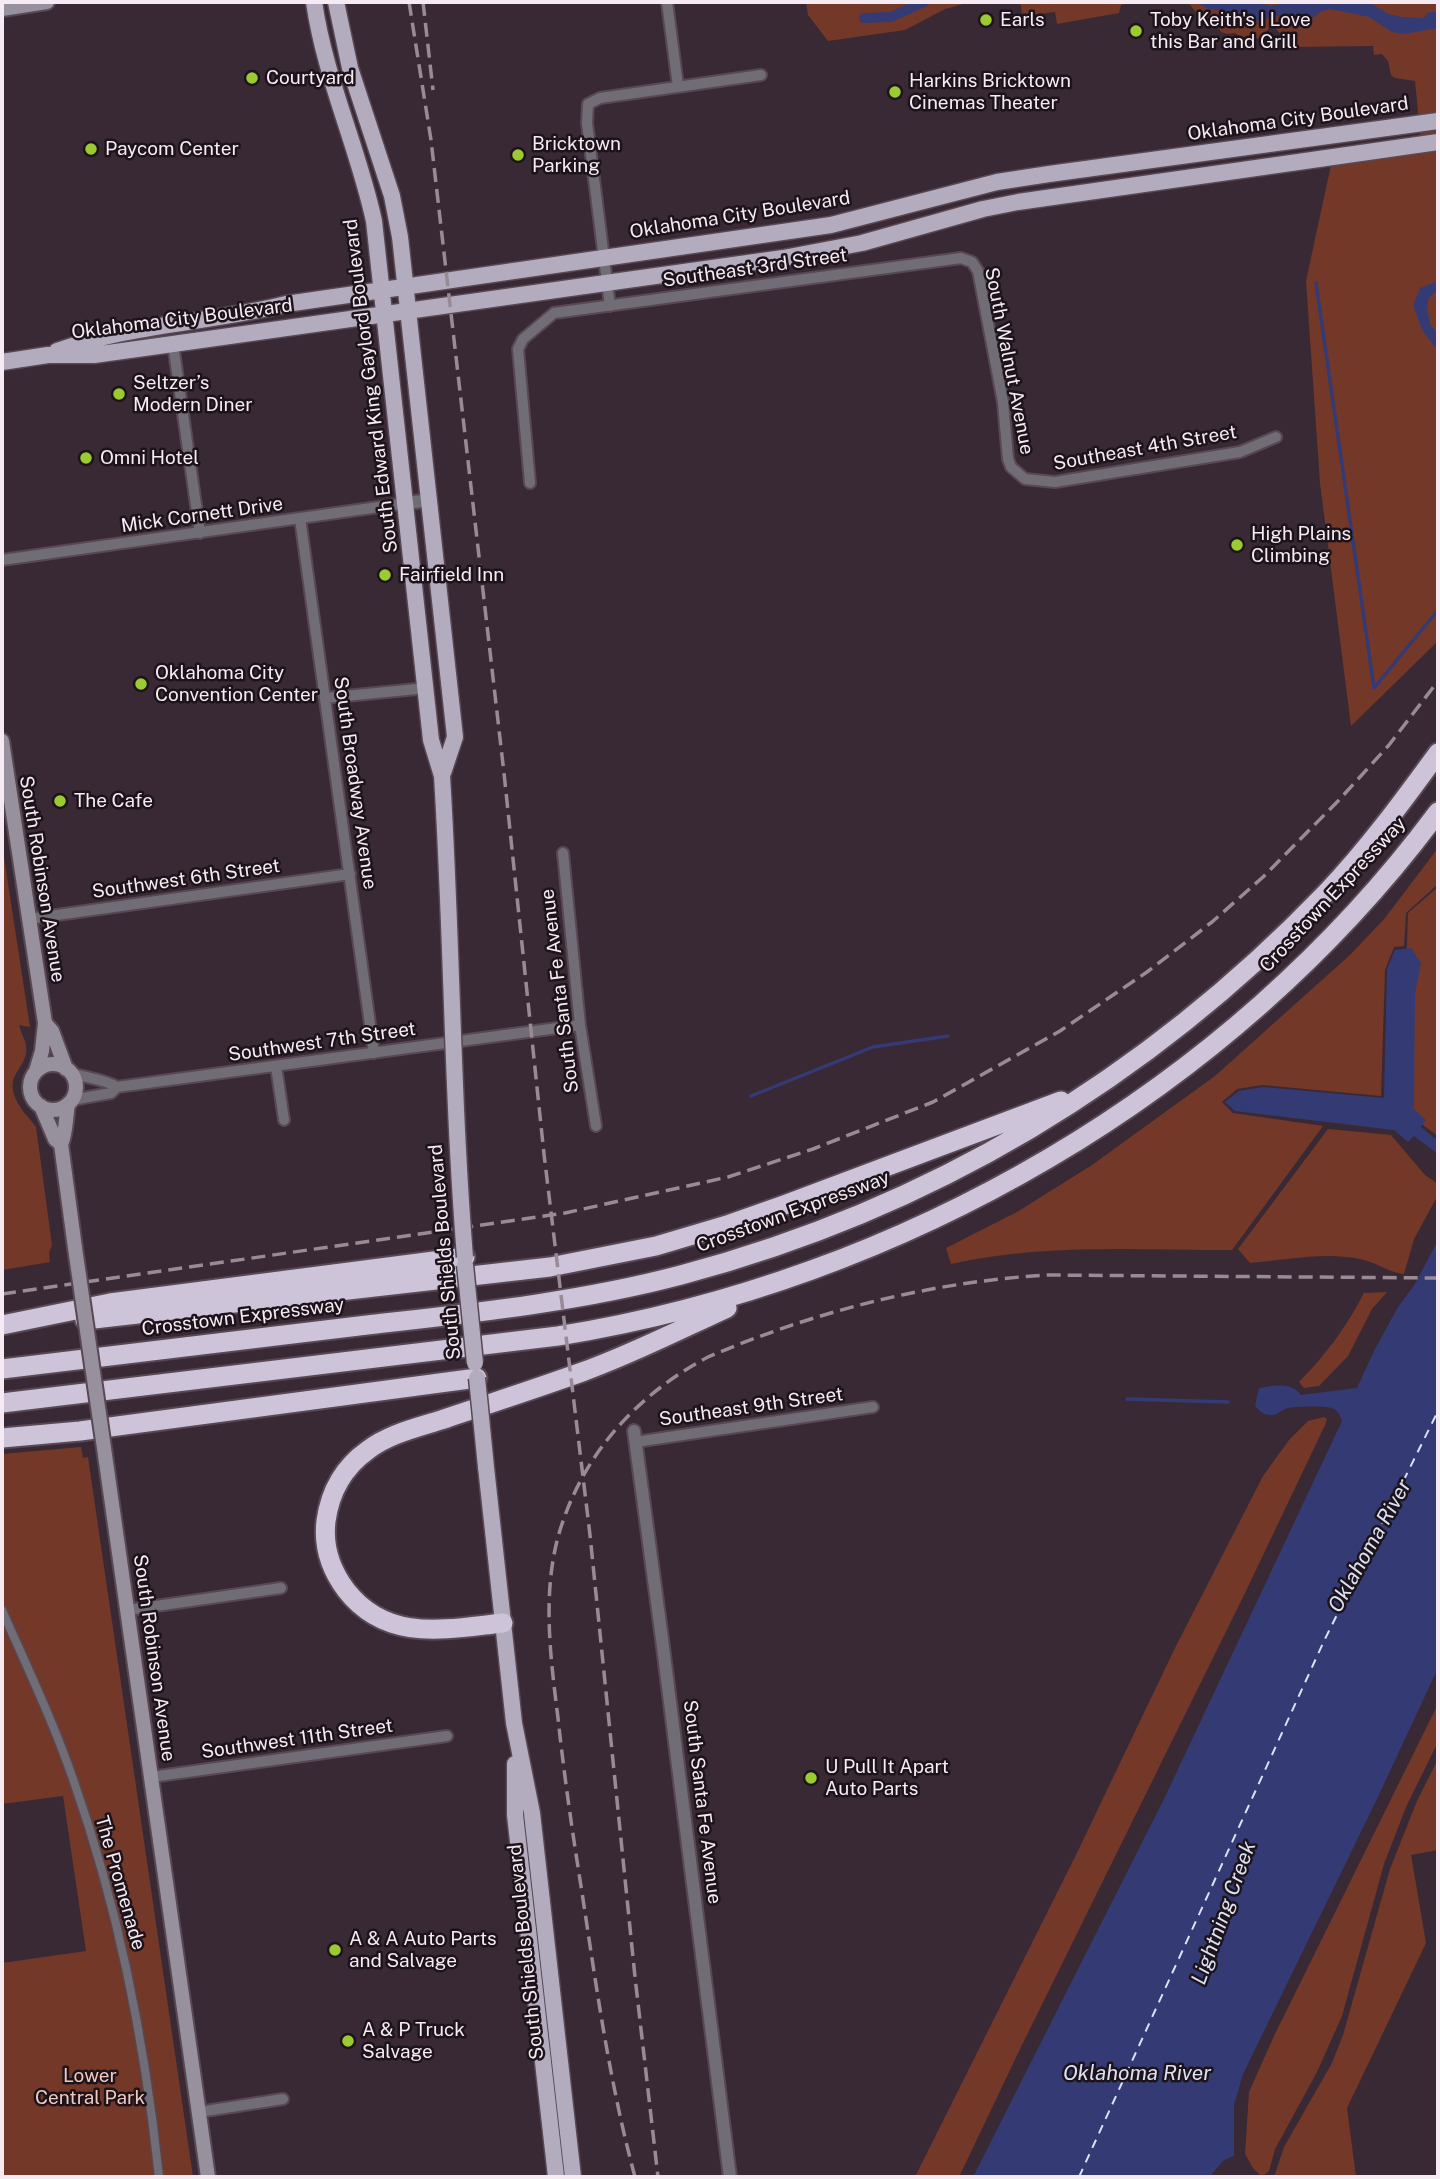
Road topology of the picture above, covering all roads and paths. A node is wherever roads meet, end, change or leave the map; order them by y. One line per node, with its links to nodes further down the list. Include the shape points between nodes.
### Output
1 (47, 2): 5 (main road)
2 (314, 2): 14 (main road, South Edward King Gaylord Boulevard, via 328,71 369,196)
3 (336, 2): 13 (main road, via 353,77 392,196)
4 (667, 2): 7 (street)
5 (2, 9)
6 (761, 75): 7 (street)
7 (678, 86): 10 (street, via 600,98 588,104)
8 (1438, 121): 10 (main road, Oklahoma City Boulevard, via 1010,180 831,225)
9 (1438, 142): 12 (main road, Oklahoma City Boulevard, via 1018,202 823,251)
10 (604, 258): 12 (street); 13 (main road, Oklahoma City Boulevard)
11 (961, 258): 15 (street, Southeast 3rd Street); 22 (street, South Walnut Avenue, via 972,262 978,271 1003,402 1008,458)
12 (608, 283): 15 (street); 16 (main road, Oklahoma City Boulevard)
13 (405, 286): 14 (main road, Oklahoma City Boulevard); 16 (main road)
14 (383, 290): 17 (main road, South Edward King Gaylord Boulevard); 19 (main road, Oklahoma City Boulevard, via 119,332)
15 (610, 306): 23 (street, Southeast 3rd Street, via 554,313 523,339 518,349)
16 (408, 311): 17 (main road, Oklahoma City Boulevard); 24 (main road)
17 (385, 314): 18 (main road, Oklahoma City Boulevard); 25 (main road, South Edward King Gaylord Boulevard)
18 (173, 344): 19 (main road, Oklahoma City Boulevard, via 94,355); 27 (street)
19 (48, 355): 20 (main road, Oklahoma City Boulevard)
20 (2, 362)
21 (1276, 437): 22 (street, Southeast 4th Street, via 1240,452 1086,479 1035,482)
22 (1020, 476)
23 (530, 483)
24 (430, 500): 25 (street); 29 (main road)
25 (407, 503): 26 (street, Mick Cornett Drive); 30 (main road, South Edward King Gaylord Boulevard)
26 (300, 519): 27 (street, Mick Cornett Drive); 31 (street, South Broadway Avenue)
27 (200, 533): 28 (street, Mick Cornett Drive)
28 (2, 560)
29 (449, 661): 30 (main road); 34 (main road, South Shields Boulevard, via 455,737)
30 (426, 688): 31 (street); 34 (main road, South Shields Boulevard)
31 (325, 698): 37 (street, South Broadway Avenue)
32 (2, 741): 38 (main road, South Robinson Avenue)
33 (1438, 753): 46 (highway, Crosstown Expressway, via 1353,862 1267,952 1197,1013)
34 (442, 776): 52 (main road, South Shields Boulevard, bridge)
35 (1438, 812): 53 (highway, Crosstown Expressway, via 1380,884 1317,951 1160,1086 1080,1140 975,1200 908,1232)
36 (564, 853): 40 (street, South Santa Fe Avenue)
37 (350, 874): 38 (street, Southwest 6th Street); 41 (street, South Broadway Avenue)
38 (28, 919): 39 (main road, South Robinson Avenue)
39 (45, 1023): 43 (main road, South Robinson Avenue); 44 (main road, South Robinson Avenue)
40 (580, 1025): 41 (street, Southwest 7th Street); 50 (street, South Santa Fe Avenue)
41 (374, 1052): 42 (street, Southwest 7th Street)
42 (276, 1066): 45 (street, Southwest 7th Street); 49 (street)
43 (36, 1071): 44 (main road, via 50,1064); 48 (main road, via 30,1090)
44 (69, 1071): 45 (street, Southwest 7th Street); 47 (main road, via 76,1086)
45 (117, 1087): 47 (street, via 111,1093)
46 (1098, 1087): 54 (highway, via 785,1205 656,1246 550,1267); 56 (highway, Crosstown Expressway, via 987,1155 880,1207 677,1276 497,1309)
47 (70, 1102): 48 (main road, via 55,1110); 51 (main road, South Robinson Avenue)
48 (41, 1106): 51 (main road, South Robinson Avenue)
49 (284, 1119)
50 (596, 1126)
51 (61, 1144): 54 (main road, South Robinson Avenue, bridge)
52 (465, 1261): 55 (highway, via 110,1303); 57 (main road, South Shields Boulevard, bridge)
53 (788, 1278): 58 (highway, Crosstown Expressway, via 672,1313 558,1336); 65 (highway, via 629,1354 398,1434 353,1462 333,1493 326,1544 339,1579 353,1598 384,1620 413,1630)
54 (85, 1320): 64 (main road, South Robinson Avenue, bridge)
55 (2, 1325)
56 (2, 1369)
57 (477, 1378): 61 (highway); 65 (main road, South Shields Boulevard, bridge)
58 (2, 1403)
59 (873, 1407): 60 (street, Southeast 9th Street)
60 (634, 1437): 75 (street, South Santa Fe Avenue)
61 (2, 1438)
62 (281, 1588): 64 (street)
63 (2, 1610): 71 (street, The Promenade, via 74,1780 113,1908 126,1961)
64 (128, 1610): 68 (main road, South Robinson Avenue)
65 (503, 1623): 66 (main road, South Shields Boulevard)
66 (514, 1723): 73 (main road, South Shields Boulevard, via 516,1815); 74 (main road, South Shields Boulevard, via 532,1813)
67 (447, 1736): 68 (street, Southwest 11th Street)
68 (151, 1777): 70 (main road, South Robinson Avenue)
69 (283, 2099): 70 (street)
70 (199, 2112): 72 (main road, South Robinson Avenue)
71 (159, 2177)
72 (208, 2177)
73 (556, 2177)
74 (573, 2177)
75 (730, 2177)

